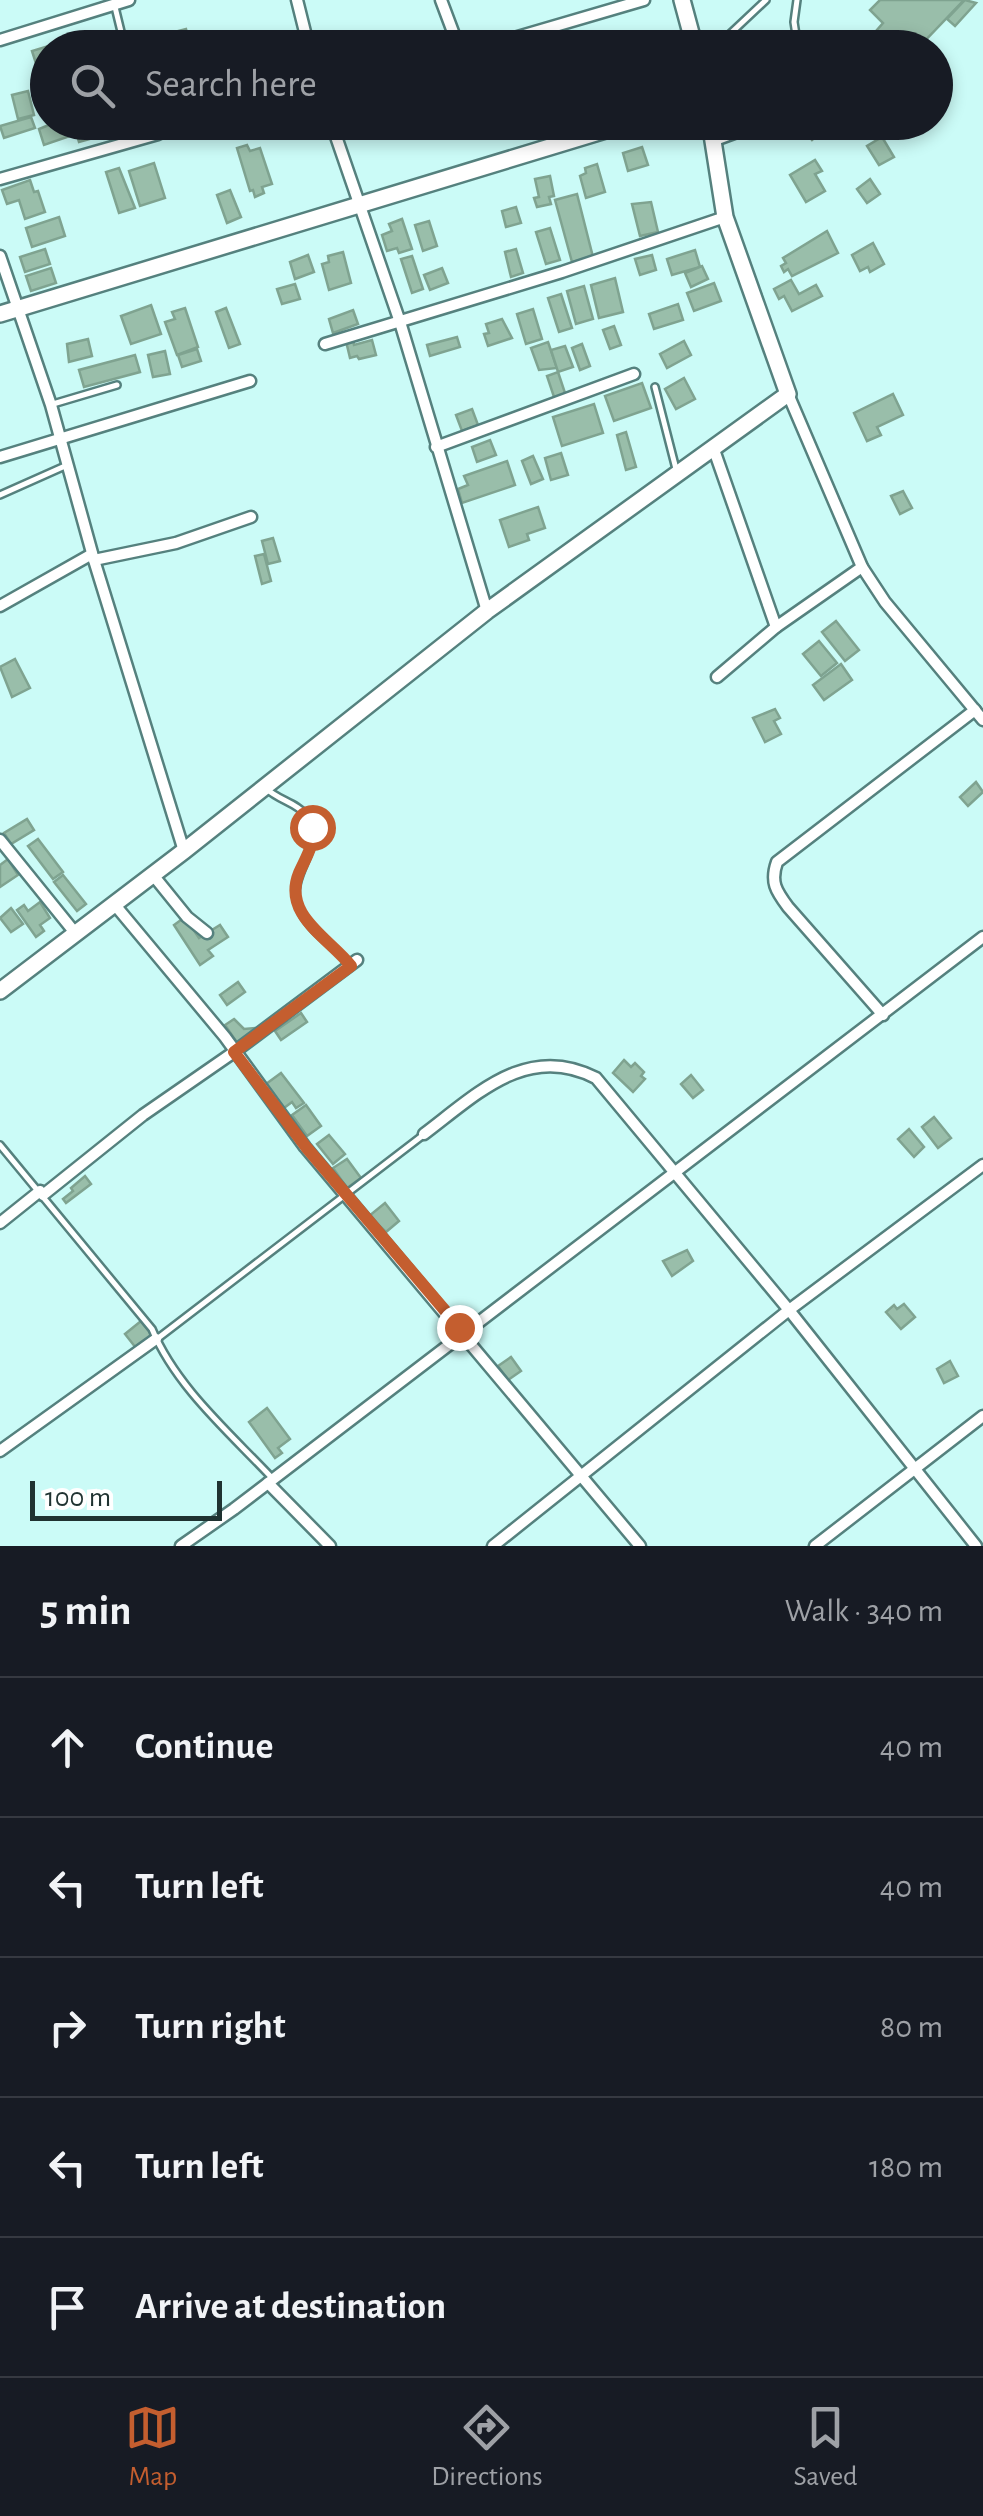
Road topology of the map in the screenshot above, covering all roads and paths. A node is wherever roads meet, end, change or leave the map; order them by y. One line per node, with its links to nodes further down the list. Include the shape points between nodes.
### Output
1 (129, 0): 8 (street)
2 (297, 0): 11 (street)
3 (441, 0): 12 (street)
4 (644, 0): 13 (street)
5 (682, 0): 14 (street)
6 (766, 0): 15 (lane)
7 (797, 0): 16 (lane)
8 (114, 5): 9 (street); 10 (lane)
9 (33, 30)
10 (120, 30)
11 (305, 30)
12 (452, 30)
13 (542, 30)
14 (690, 30)
15 (734, 30)
16 (795, 30)
17 (30, 31): 18 (street)
18 (0, 40)
19 (137, 140): 25 (street)
20 (337, 140): 26 (street)
21 (573, 140): 26 (street)
22 (713, 140): 24 (street)
23 (722, 140): 24 (lane)
24 (714, 143): 27 (street)
25 (0, 179)
26 (358, 205): 29 (street); 31 (street)
27 (725, 217): 31 (street); 37 (street)
28 (0, 256): 29 (street)
29 (17, 309): 30 (street); 38 (street)
30 (0, 314)
31 (400, 322): 32 (street); 40 (street)
32 (326, 344)
33 (634, 374): 40 (street)
34 (250, 382): 39 (street)
35 (117, 385): 38 (lane)
36 (656, 388): 44 (lane)
37 (788, 394): 41 (street); 48 (street)
38 (51, 404): 39 (street)
39 (61, 437): 42 (street); 43 (street)
40 (436, 446): 50 (street)
41 (714, 447): 44 (street); 51 (street)
42 (0, 458)
43 (68, 465): 45 (lane); 47 (street)
44 (677, 472): 50 (street)
45 (0, 496)
46 (251, 517): 47 (street, via 176,542)
47 (93, 557): 49 (street); 57 (street)
48 (862, 567): 51 (street); 53 (street)
49 (0, 606)
50 (486, 611): 55 (street)
51 (776, 626): 52 (street)
52 (717, 677)
53 (975, 710): 54 (street); 65 (street, via 777,862 772,877 788,907)
54 (983, 720)
55 (265, 787): 57 (street); 63 (lane, via 308,818 314,837 296,880 297,904 315,930)
56 (0, 840): 61 (street)
57 (184, 851): 58 (street)
58 (154, 874): 59 (street); 60 (street)
59 (114, 905): 61 (street); 66 (street)
60 (207, 933)
61 (76, 934): 64 (street)
62 (983, 936): 65 (street)
63 (354, 963): 66 (street)
64 (0, 991)
65 (883, 1015): 70 (street)
66 (234, 1052): 71 (street); 72 (street)
67 (424, 1134): 70 (street, via 516,1070 582,1071 613,1096); 72 (lane)
68 (0, 1145): 71 (lane)
69 (983, 1164): 74 (street)
70 (674, 1172): 74 (street); 75 (street)
71 (41, 1193): 73 (street); 76 (lane)
72 (345, 1195): 75 (street); 76 (lane)
73 (0, 1223)
74 (789, 1310): 79 (street); 80 (street)
75 (465, 1334): 80 (street); 81 (street)
76 (156, 1340): 78 (street); 81 (lane, via 184,1383)
77 (983, 1416): 79 (street)
78 (0, 1451)
79 (916, 1469): 86 (street); 87 (street)
80 (583, 1476): 84 (street); 85 (street)
81 (270, 1481): 82 (street); 83 (street)
82 (181, 1546)
83 (330, 1546)
84 (494, 1546)
85 (640, 1546)
86 (814, 1546)
87 (976, 1546)

